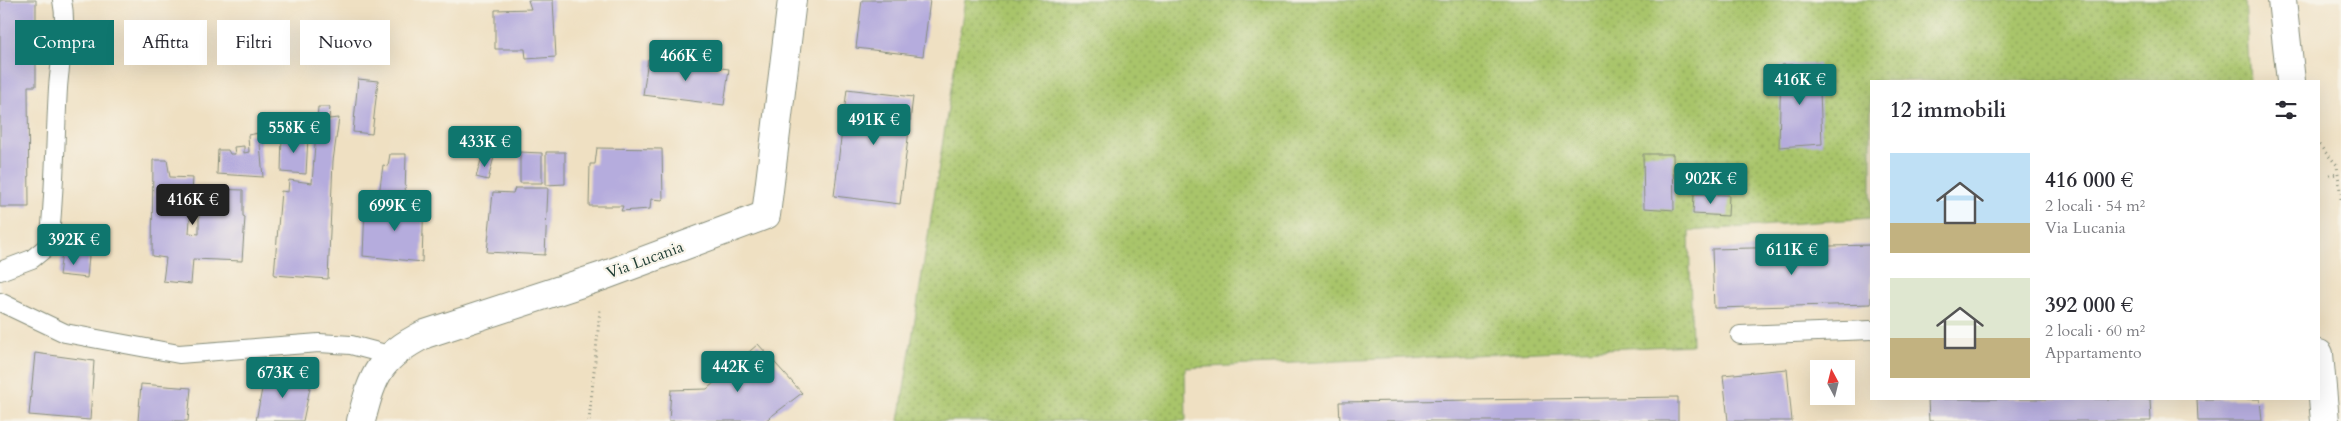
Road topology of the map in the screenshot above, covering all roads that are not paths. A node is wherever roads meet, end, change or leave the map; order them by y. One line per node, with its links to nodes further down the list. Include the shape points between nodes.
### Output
1 (62, 0): 5 (lane, via 66,16 58,88 49,245 32,259)
2 (792, 0): 9 (street, Via Lucania, via 766,215 603,276 425,334)
3 (2282, 0): 4 (street)
4 (2291, 80)
5 (0, 271)
6 (0, 302): 9 (lane, via 65,333 179,354 319,343 351,345)
7 (1870, 330): 8 (lane)
8 (1740, 335)
9 (389, 355): 11 (street, Via Lucania, via 374,378)
10 (2320, 365): 12 (street)
11 (361, 421)
12 (2325, 421)

